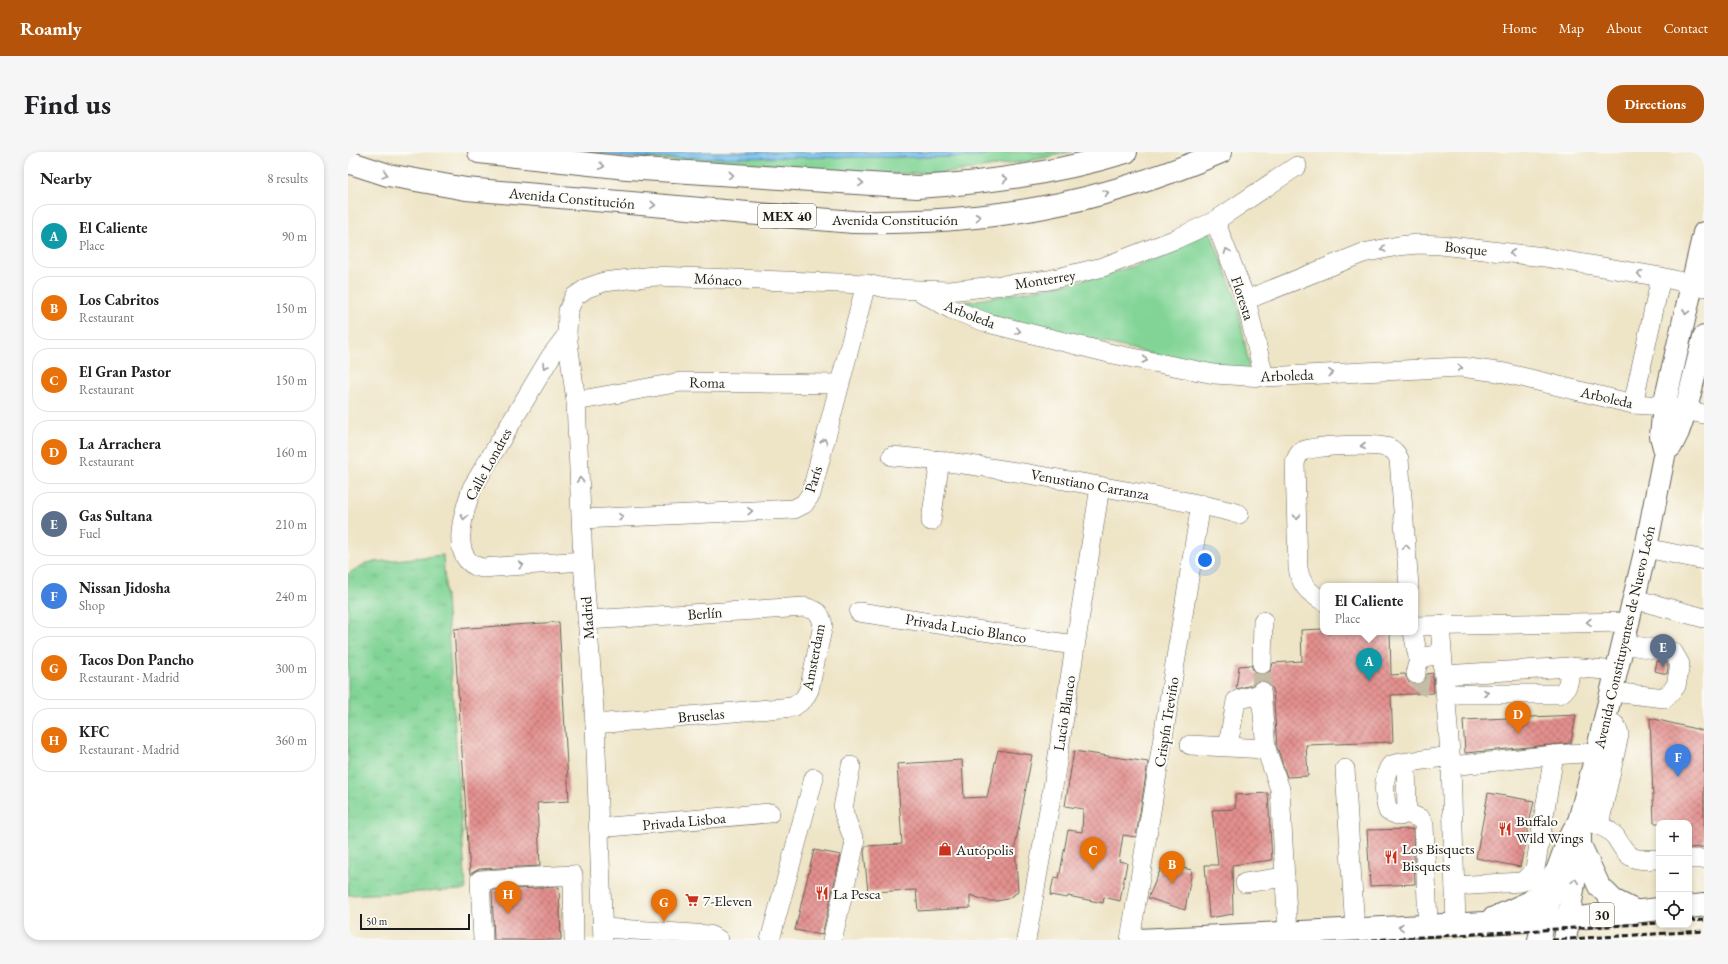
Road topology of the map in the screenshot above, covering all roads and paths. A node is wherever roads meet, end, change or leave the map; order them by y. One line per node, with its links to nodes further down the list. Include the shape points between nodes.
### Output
1 (480, 152): 2 (main road, one-way to 2, via 627,168 917,187 1022,177)
2 (1126, 152)
3 (1221, 152): 4 (main road, Avenida Constitución / MEX 40, one-way to 3, via 388,175 466,189 838,220 892,222 970,218 1046,207 1121,189)
4 (348, 162)
5 (1297, 166): 6 (street, Monterrey)
6 (1215, 221): 11 (street, Monterrey, via 1110,265 1076,275 949,291); 13 (street, Floresta, one-way to 6)
7 (1704, 233): 10 (main road, Avenida Constituyentes de Nuevo León)
8 (1661, 277): 10 (street, Bosque); 13 (street, Bosque, one-way to 13, via 1544,257 1418,244 1363,254); 19 (street)
9 (866, 284): 11 (street, Monterrey, via 890,289); 12 (street, Mónaco, via 654,276 604,282 587,288); 17 (street, París)
10 (1698, 286): 20 (main road, Avenida Constituyentes de Nuevo León, one-way to 20)
11 (918, 290): 16 (street, Arboleda, one-way to 16, via 951,309 988,323 1113,354 1214,374)
12 (574, 297): 14 (street, Madrid, via 568,311)
13 (1246, 300): 16 (street, Floresta)
14 (567, 335): 18 (street, Madrid); 32 (street, Calle Londres, one-way to 32, via 551,356 472,488 465,507 460,543 469,564 482,568)
15 (1704, 337): 21 (main road, Avenida Constituyentes de Nuevo León)
16 (1264, 377): 19 (street, Arboleda, one-way to 19, via 1462,368 1504,373)
17 (839, 384): 18 (street, Roma, via 681,382); 28 (street, París, one-way to 17, via 794,509 804,504 811,494)
18 (576, 401): 28 (street, Madrid, one-way to 18)
19 (1633, 404): 20 (street, Arboleda)
20 (1664, 406): 21 (street, Arboleda); 22 (main road, Avenida Constituyentes de Nuevo León, via 1661,436)
21 (1695, 411): 22 (main road, Avenida Constituyentes de Nuevo León)
22 (1665, 451): 30 (main road, Avenida Constituyentes de Nuevo León)
23 (892, 456): 24 (street, Venustiano Carranza)
24 (940, 460): 25 (street, Venustiano Carranza); 29 (street)
25 (1100, 487): 26 (street, Venustiano Carranza); 46 (street, Lucio Blanco)
26 (1201, 504): 27 (street, Venustiano Carranza); 94 (street, Crispín Treviño)
27 (1239, 514)
28 (582, 519): 32 (street, Madrid)
29 (931, 521)
30 (1646, 548): 31 (street); 35 (main road, Avenida Constituyentes de Nuevo León)
31 (1704, 560)
32 (583, 561): 39 (street, Madrid)
33 (1409, 583): 34 (street, one-way to 34, via 1399,459 1396,453 1383,446 1331,446 1308,449 1297,456 1295,463 1298,568 1306,588)
34 (1320, 599)
35 (1634, 599): 38 (street); 41 (main road, Avenida Constituyentes de Nuevo León)
36 (859, 612): 46 (street, Privada Lucio Blanco)
37 (821, 615): 39 (street, Berlín, via 805,607); 53 (street, Amsterdam, via 823,625 809,690)
38 (1704, 618)
39 (587, 620): 55 (street, Madrid)
40 (1263, 620): 48 (street)
41 (1628, 622): 42 (street, one-way to 42); 45 (main road, Avenida Constituyentes de Nuevo León)
42 (1440, 625): 43 (street); 47 (street)
43 (1418, 626)
44 (1413, 635): 47 (street, via 1418,668 1428,656)
45 (1623, 644): 50 (main road, Avenida Constituyentes de Nuevo León); 52 (street, via 1673,652 1680,664 1676,686 1665,698)
46 (1074, 645): 93 (street, Lucio Blanco, via 1054,782)
47 (1442, 655): 51 (street)
48 (1262, 664)
49 (1570, 666): 50 (street); 51 (street); 51 (street, one-way to 49, via 1559,694 1567,687)
50 (1617, 671): 52 (main road, Avenida Constituyentes de Nuevo León)
51 (1443, 685): 61 (street)
52 (1612, 692): 54 (main road, Avenida Constituyentes de Nuevo León)
53 (804, 700): 55 (street, Bruselas, via 793,707)
54 (1605, 720): 59 (main road, Avenida Constituyentes de Nuevo León); 66 (street, via 1613,722 1618,728 1619,735)
55 (595, 724): 67 (street, Madrid)
56 (1190, 745): 57 (street)
57 (1228, 746): 58 (street); 58 (street, via 1236,701 1261,692)
58 (1266, 749): 73 (street, via 1280,789)
59 (1597, 752): 60 (street); 66 (main road, Avenida Constituyentes de Nuevo León)
60 (1554, 755): 61 (street); 75 (street, via 1535,869 1530,877 1521,882)
61 (1450, 761): 75 (street); 82 (street, via 1390,766 1385,777 1388,811 1400,816 1407,813 1421,819 1424,824)
62 (851, 766): 92 (street, via 843,808 855,843)
63 (1345, 769): 83 (street)
64 (814, 778): 91 (street)
65 (770, 813): 67 (street, Privada Lisboa)
66 (1589, 823): 68 (main road, Avenida Constituyentes de Nuevo León); 69 (street, via 1608,829 1627,854 1635,858); 72 (main road, Avenida Constituyentes de Nuevo León, via 1569,838)
67 (598, 828): 87 (street, Madrid)
68 (1580, 845): 79 (main road, via 1599,886 1613,900); 85 (main road, Avenida Constituyentes de Nuevo León, one-way to 68)
69 (1656, 859)
70 (1692, 859): 71 (street)
71 (1704, 859)
72 (1557, 871): 81 (main road, via 1530,902); 84 (main road, Avenida Constituyentes de Nuevo León)
73 (1285, 877): 74 (street); 86 (street)
74 (1245, 883)
75 (1455, 886): 80 (street)
76 (1704, 906): 77 (main road)
77 (1692, 907)
78 (1656, 909): 79 (main road, 30)
79 (1635, 911): 85 (main road, 30)
80 (1456, 924): 81 (main road, 30); 82 (main road, 30)
81 (1482, 924): 84 (main road, 30)
82 (1428, 926): 83 (main road, 30, one-way to 83)
83 (1355, 930): 86 (main road, 30)
84 (1542, 930): 85 (main road, 30)
85 (1567, 930)
86 (1288, 933): 95 (main road, 30)
87 (603, 934): 90 (street, via 709,935)
88 (483, 940): 89 (street, via 480,880 573,875)
89 (574, 940)
90 (718, 940)
91 (770, 940)
92 (832, 940)
93 (1026, 940)
94 (1130, 940)
95 (1139, 940)

